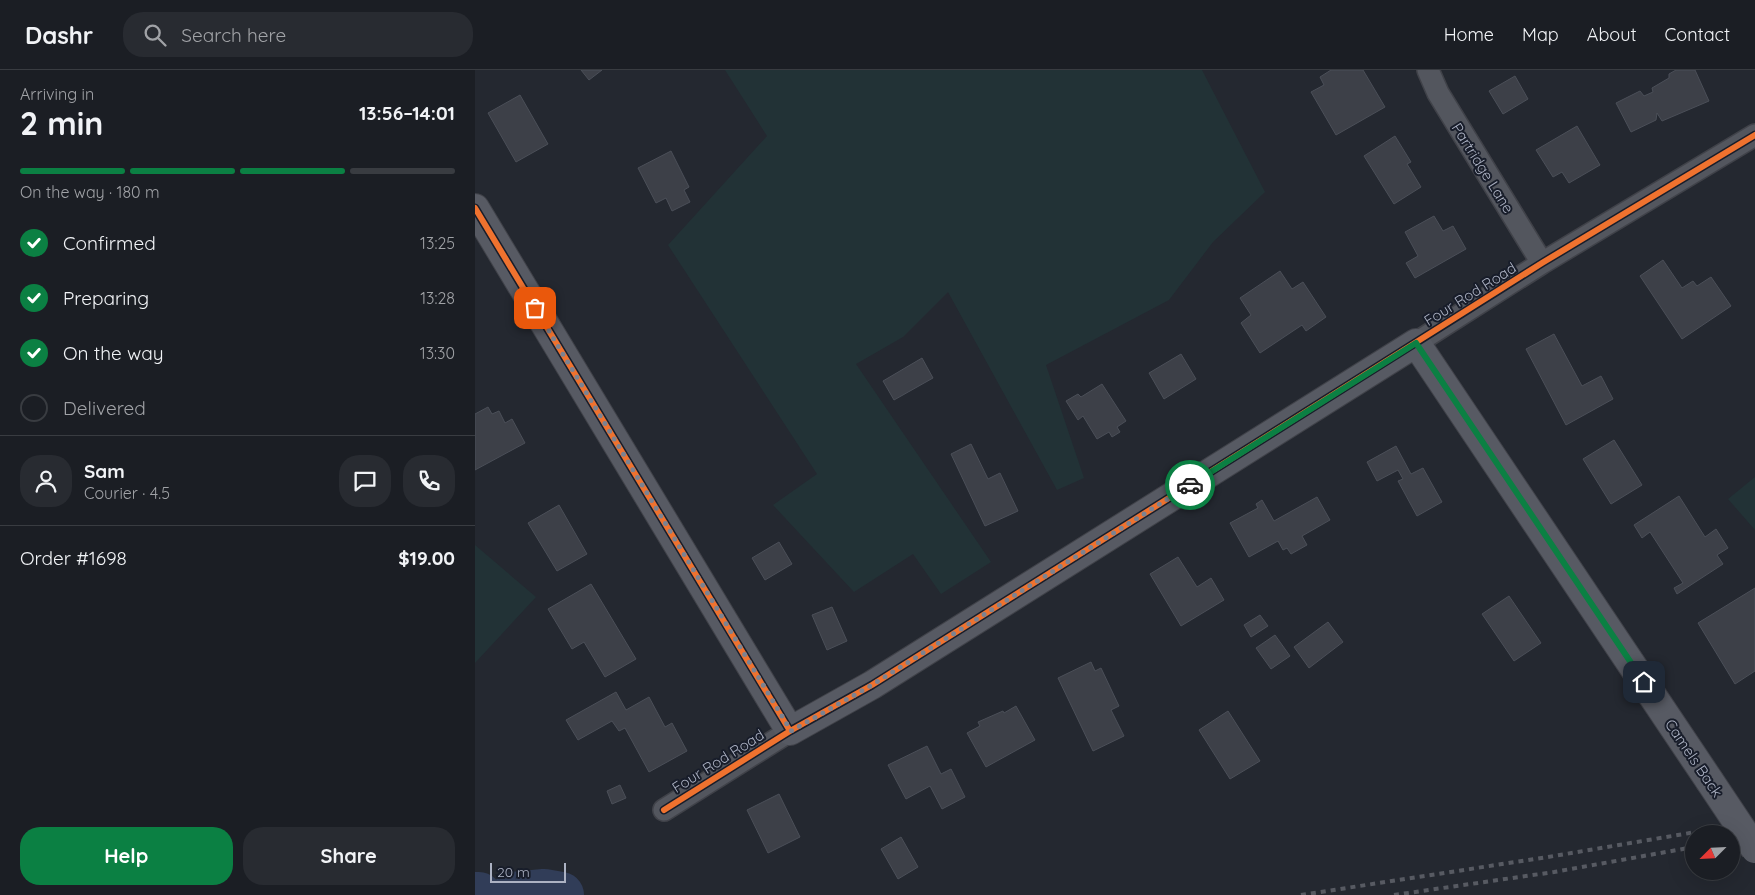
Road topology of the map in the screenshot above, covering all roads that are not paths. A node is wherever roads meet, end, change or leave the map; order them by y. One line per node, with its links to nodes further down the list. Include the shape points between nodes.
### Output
1 (1428, 70): 4 (street, Partridge Lane, via 1438,93)
2 (1755, 135): 4 (street, Four Rod Road)
3 (475, 208): 6 (street)
4 (1542, 263): 5 (street, Four Rod Road)
5 (1416, 343): 6 (street, Four Rod Road, via 881,680); 8 (street, Camels Back, bridge)
6 (791, 731): 7 (street, Four Rod Road)
7 (664, 810)
8 (1755, 849)

